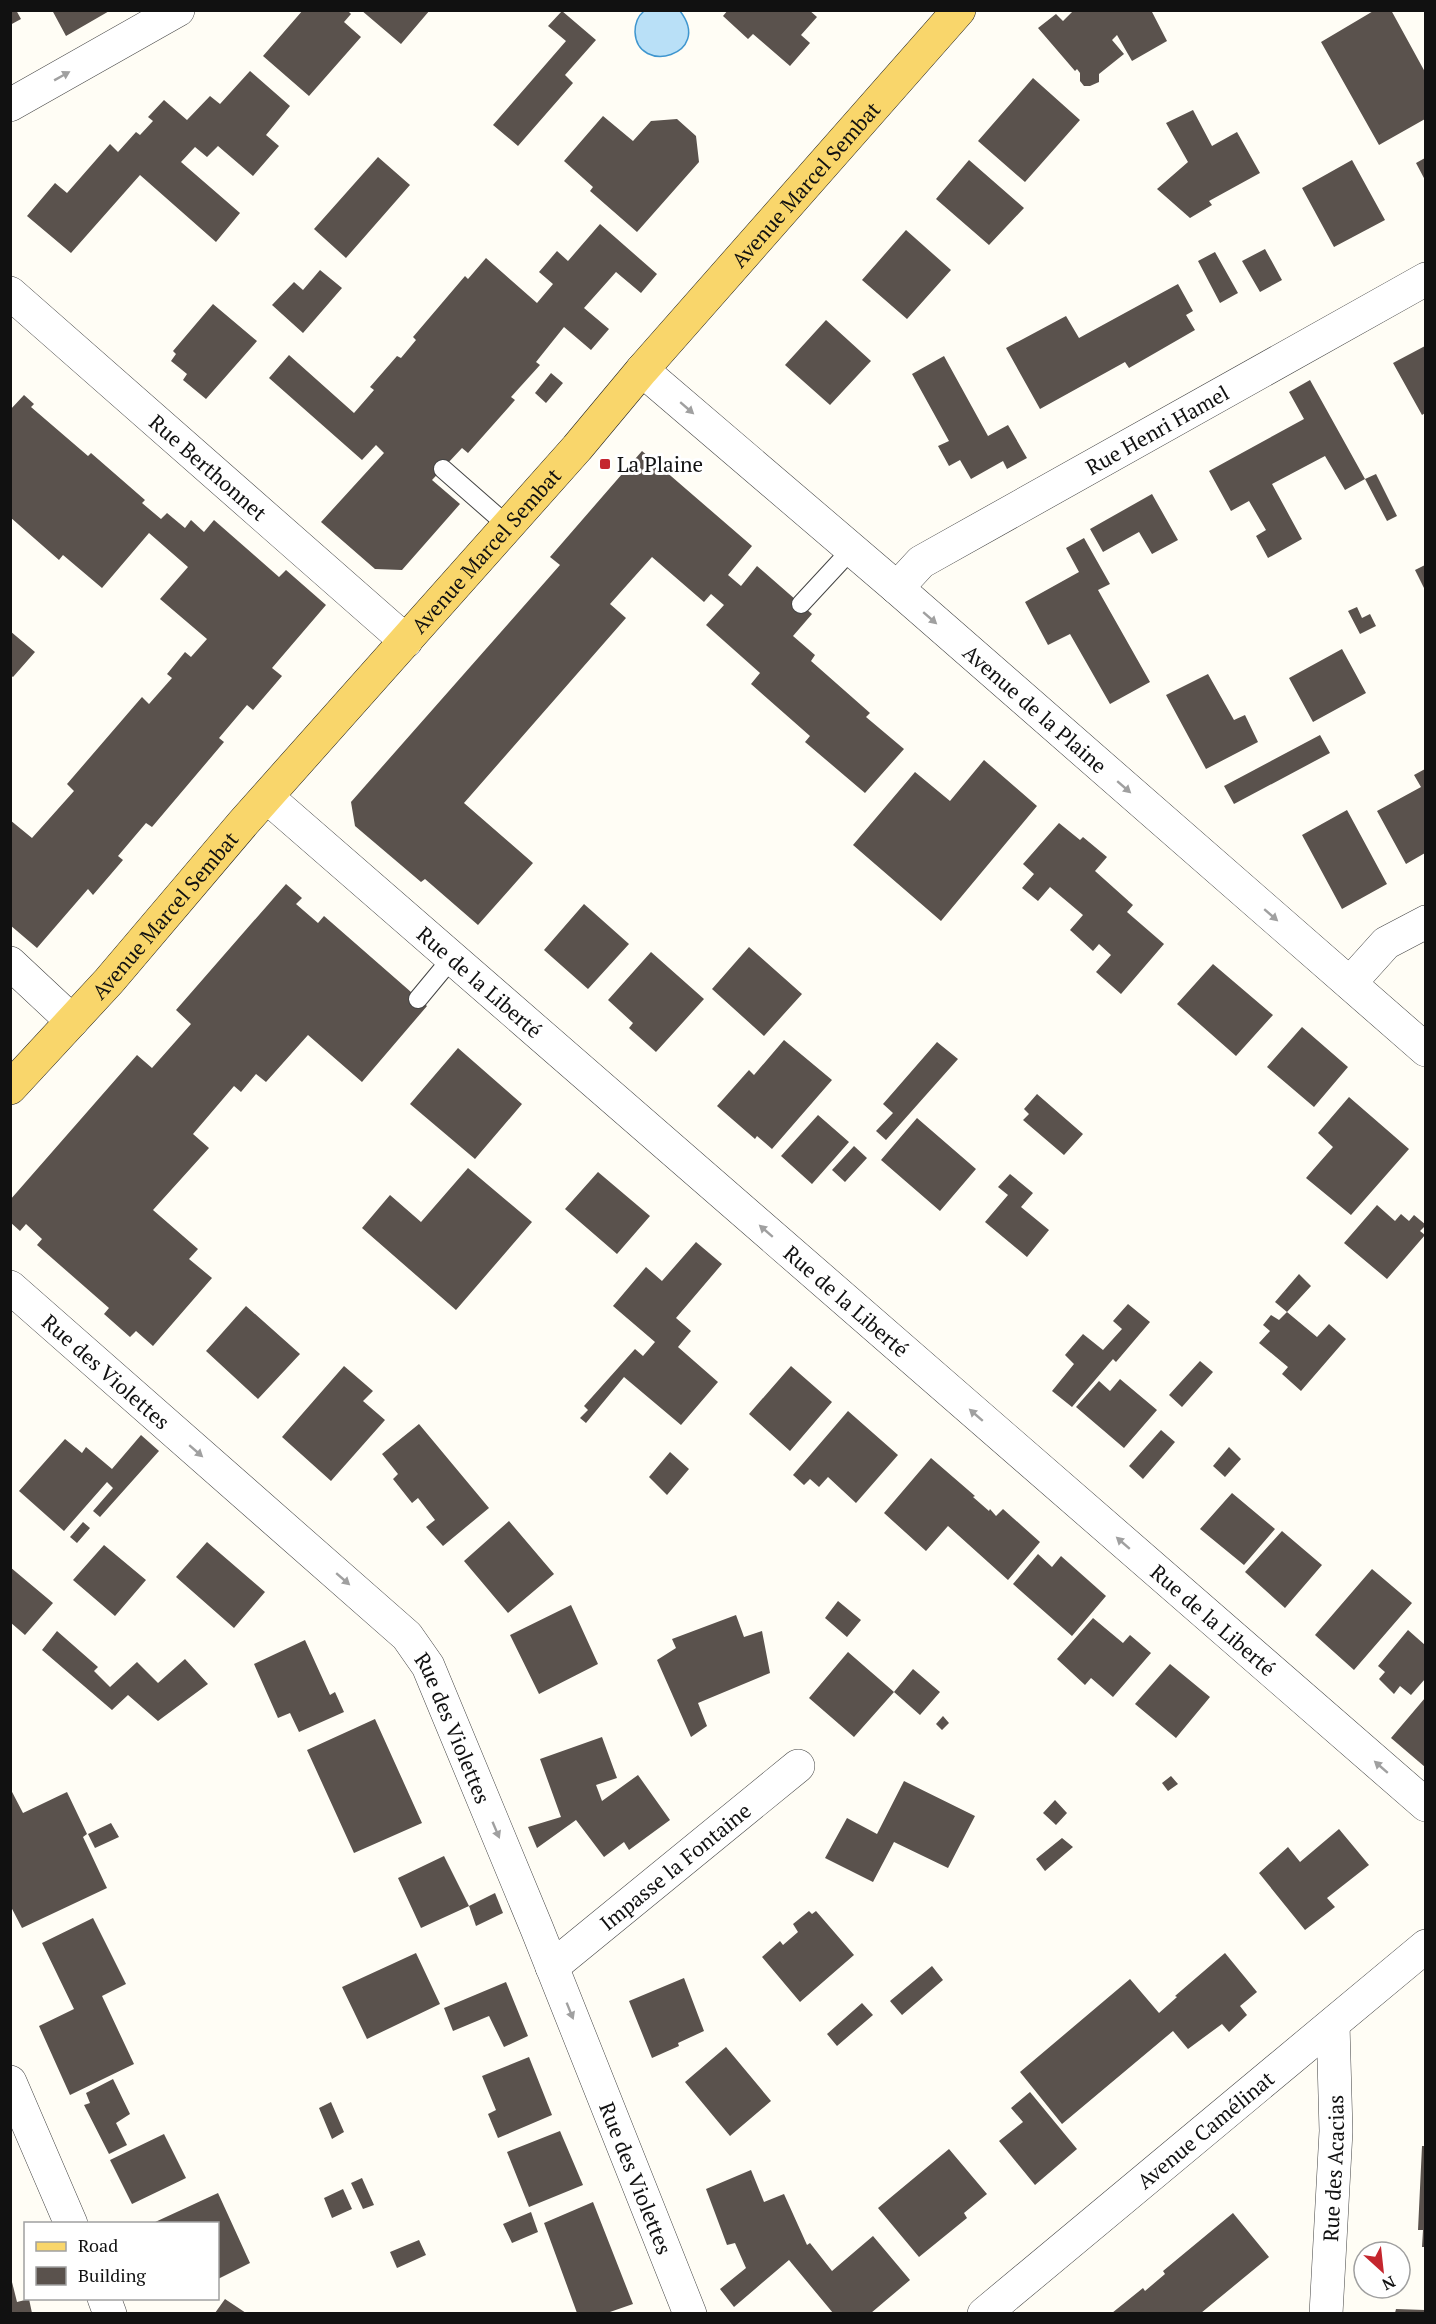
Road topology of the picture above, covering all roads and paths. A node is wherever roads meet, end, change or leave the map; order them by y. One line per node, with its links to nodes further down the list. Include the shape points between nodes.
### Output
1 (178, 10): 3 (street, one-way to 1)
2 (959, 10): 6 (main road, Avenue Marcel Sembat)
3 (10, 105)
4 (1425, 279): 10 (street, Rue Henri Hamel, via 921,562)
5 (10, 293): 12 (street, Rue Berthonnet)
6 (642, 370): 8 (main road, Avenue Marcel Sembat); 9 (street, Avenue de la Plaine, one-way to 9)
7 (443, 469): 8 (lane)
8 (508, 526): 12 (main road, Avenue Marcel Sembat)
9 (851, 550): 10 (street, Avenue de la Plaine); 11 (lane)
10 (897, 588): 17 (street, Avenue de la Plaine, one-way to 17)
11 (801, 604)
12 (406, 641): 13 (main road, Avenue Marcel Sembat)
13 (267, 797): 15 (street, Rue de la Liberté); 19 (main road, Avenue Marcel Sembat)
14 (1425, 922): 17 (street, via 1386,943)
15 (452, 958): 18 (lane); 24 (street, Rue de la Liberté, one-way to 15)
16 (10, 963): 19 (street)
17 (1350, 983): 20 (street, Avenue de la Plaine)
18 (418, 999)
19 (72, 1021): 21 (main road, Avenue Marcel Sembat)
20 (1425, 1050)
21 (10, 1088)
22 (10, 1287): 26 (street, Rue des Violettes, one-way to 26, via 407,1636 428,1666)
23 (798, 1766): 26 (street, Impasse la Fontaine)
24 (1425, 1805)
25 (1425, 1946): 27 (street, Avenue Camélinat)
26 (552, 1967): 30 (street, Rue des Violettes, one-way to 30)
27 (1333, 2024): 31 (street, Avenue Camélinat); 32 (street, Rue des Acacias, via 1336,2131)
28 (10, 2082): 29 (street)
29 (71, 2222)
30 (690, 2313)
31 (984, 2313)
32 (1326, 2313)

